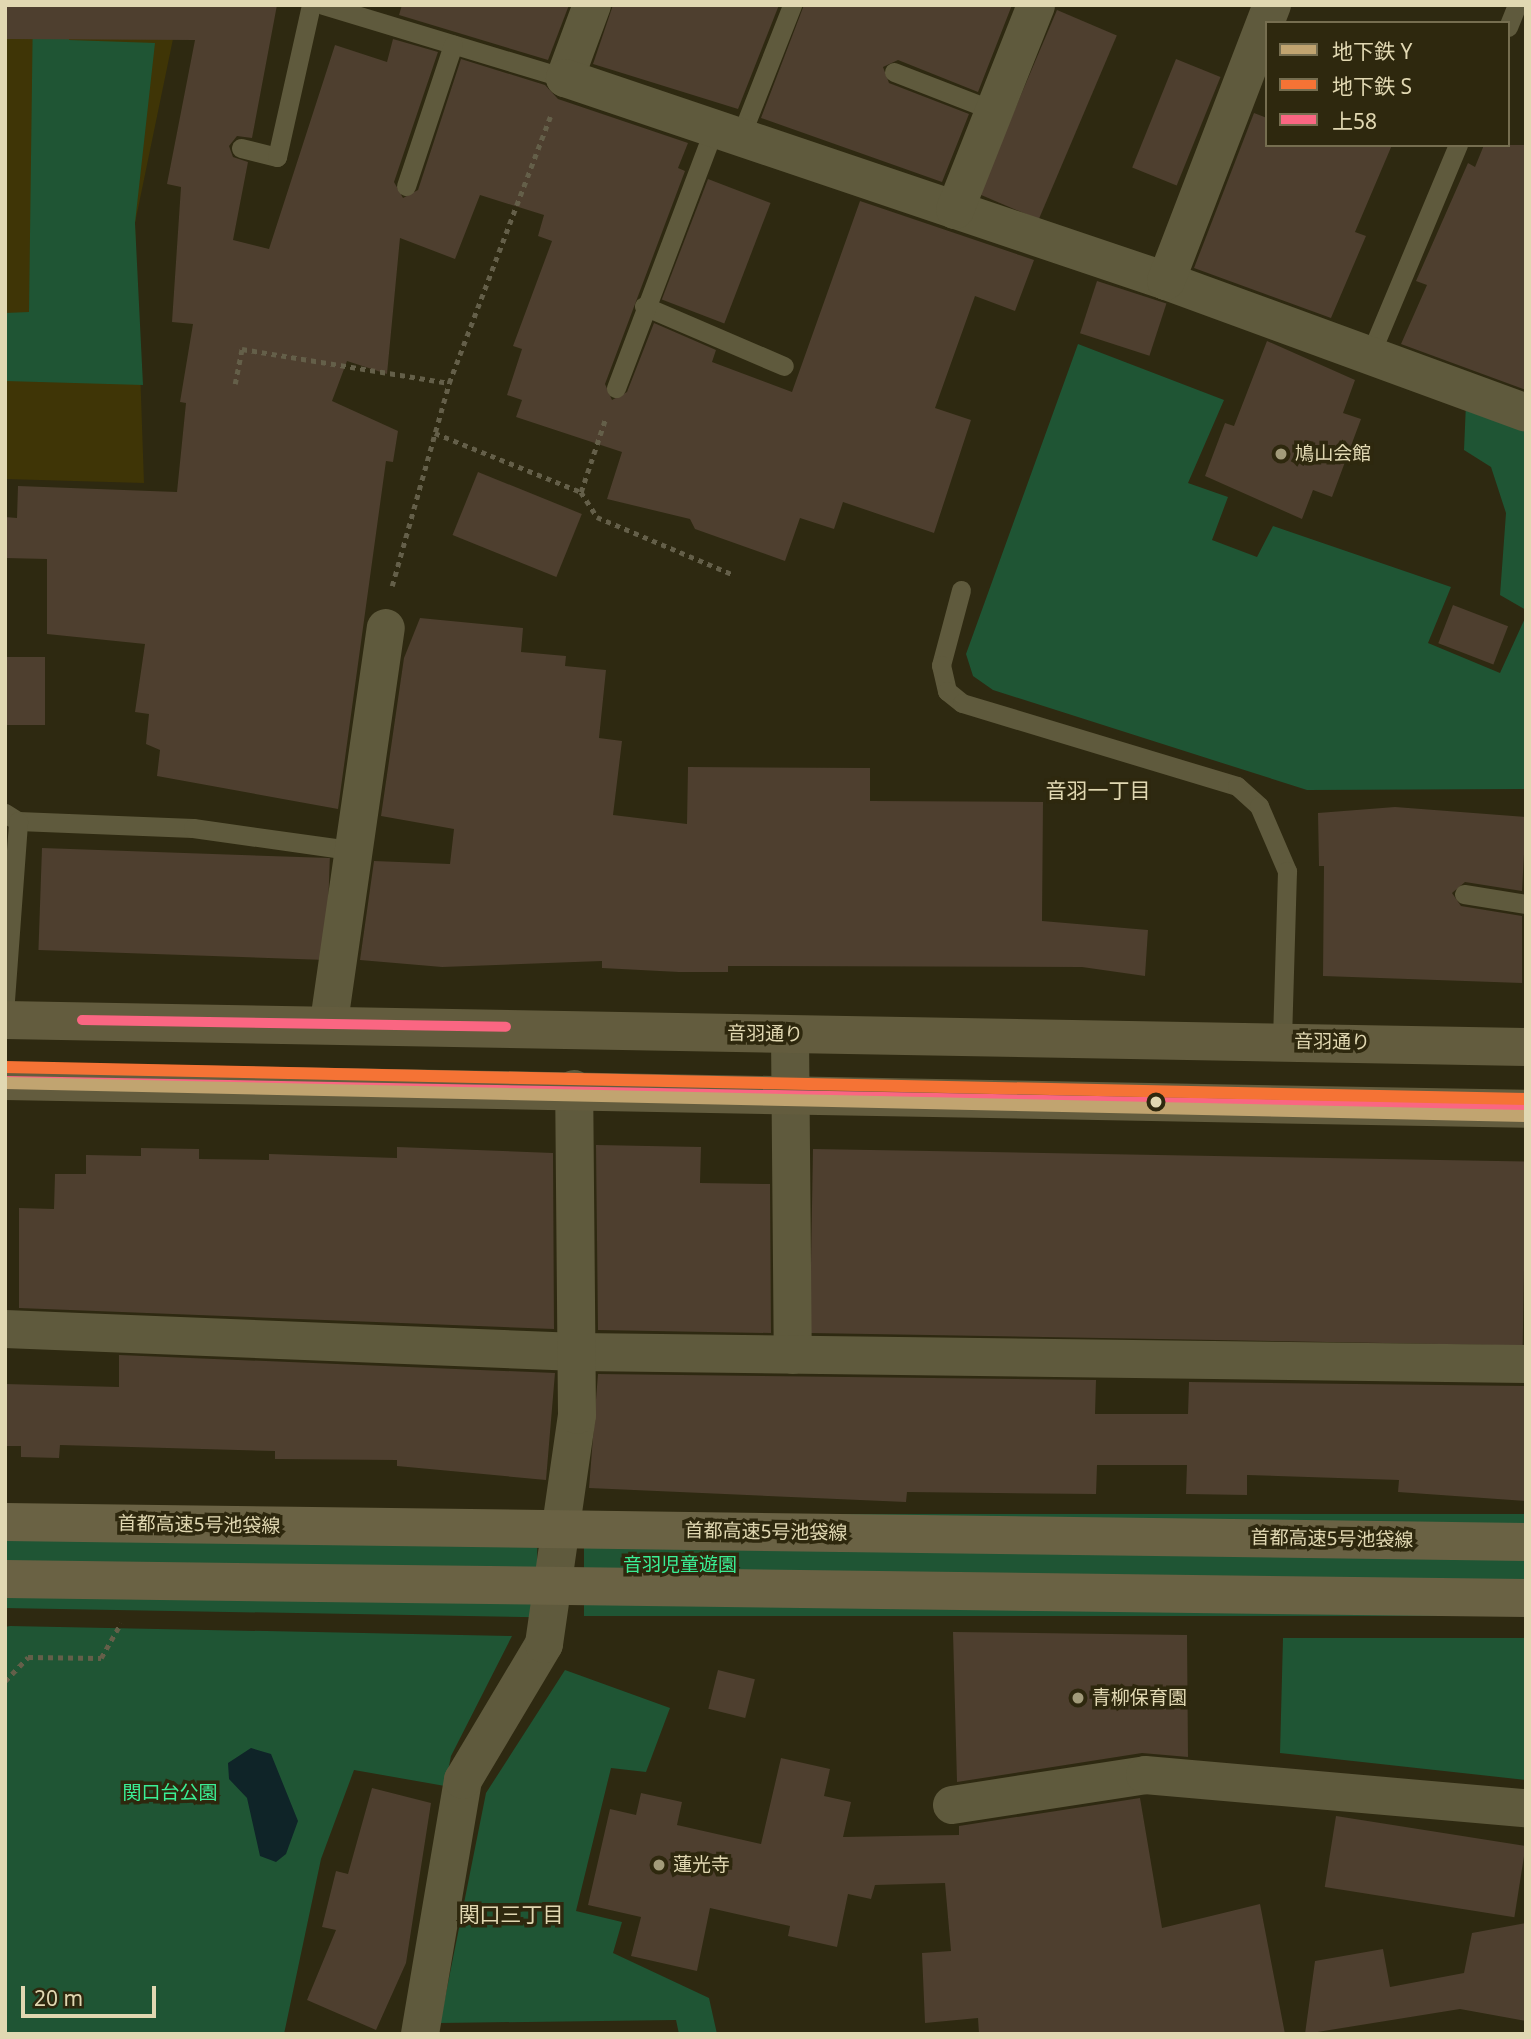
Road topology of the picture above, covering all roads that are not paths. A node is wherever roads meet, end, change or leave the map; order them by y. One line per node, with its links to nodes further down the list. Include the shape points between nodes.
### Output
1 (311, 5): 15 (lane, via 277,157)
2 (323, 5): 9 (lane)
3 (592, 5): 11 (street)
4 (792, 5): 13 (lane)
5 (1036, 5): 12 (street)
6 (1517, 5): 7 (lane)
7 (1510, 22)
8 (1265, 23): 18 (street)
9 (453, 45): 11 (lane); 16 (lane)
10 (894, 72): 12 (lane)
11 (565, 78): 13 (street)
12 (992, 110): 17 (street)
13 (727, 133): 17 (street); 19 (lane)
14 (1457, 147): 20 (lane)
15 (241, 148)
16 (406, 186)
17 (955, 210): 18 (street)
18 (1166, 281): 20 (street)
19 (644, 306): 21 (lane); 22 (lane)
20 (1370, 355): 23 (street)
21 (784, 366)
22 (616, 388)
23 (1526, 412)
24 (961, 590): 34 (lane, via 941,665 947,691 962,704 1237,786 1259,806 1287,872)
25 (386, 628): 27 (street)
26 (12, 817): 27 (lane, via 193,828); 30 (lane)
27 (349, 850): 32 (street)
28 (1464, 894): 29 (lane)
29 (1526, 904)
30 (5, 1000)
31 (5, 1020): 32 (main road, 音羽通り)
32 (329, 1022): 33 (main road, 音羽通り)
33 (790, 1035): 34 (main road, 音羽通り); 38 (street)
34 (1282, 1041): 35 (main road, 音羽通り)
35 (1526, 1047)
36 (5, 1082): 37 (main road)
37 (574, 1089): 38 (main road); 41 (street)
38 (788, 1094): 39 (main road); 42 (street)
39 (1526, 1109)
40 (5, 1329): 41 (street)
41 (578, 1352): 42 (street); 50 (street, via 577,1415 544,1644 463,1780)
42 (793, 1354): 43 (street)
43 (1526, 1364)
44 (5, 1522): 45 (highway, 首都高速5号池袋線, bridge)
45 (1526, 1542)
46 (5, 1579): 47 (highway, bridge)
47 (1526, 1598)
48 (952, 1805): 49 (street, via 1145,1775)
49 (1526, 1808)
50 (419, 2034)

